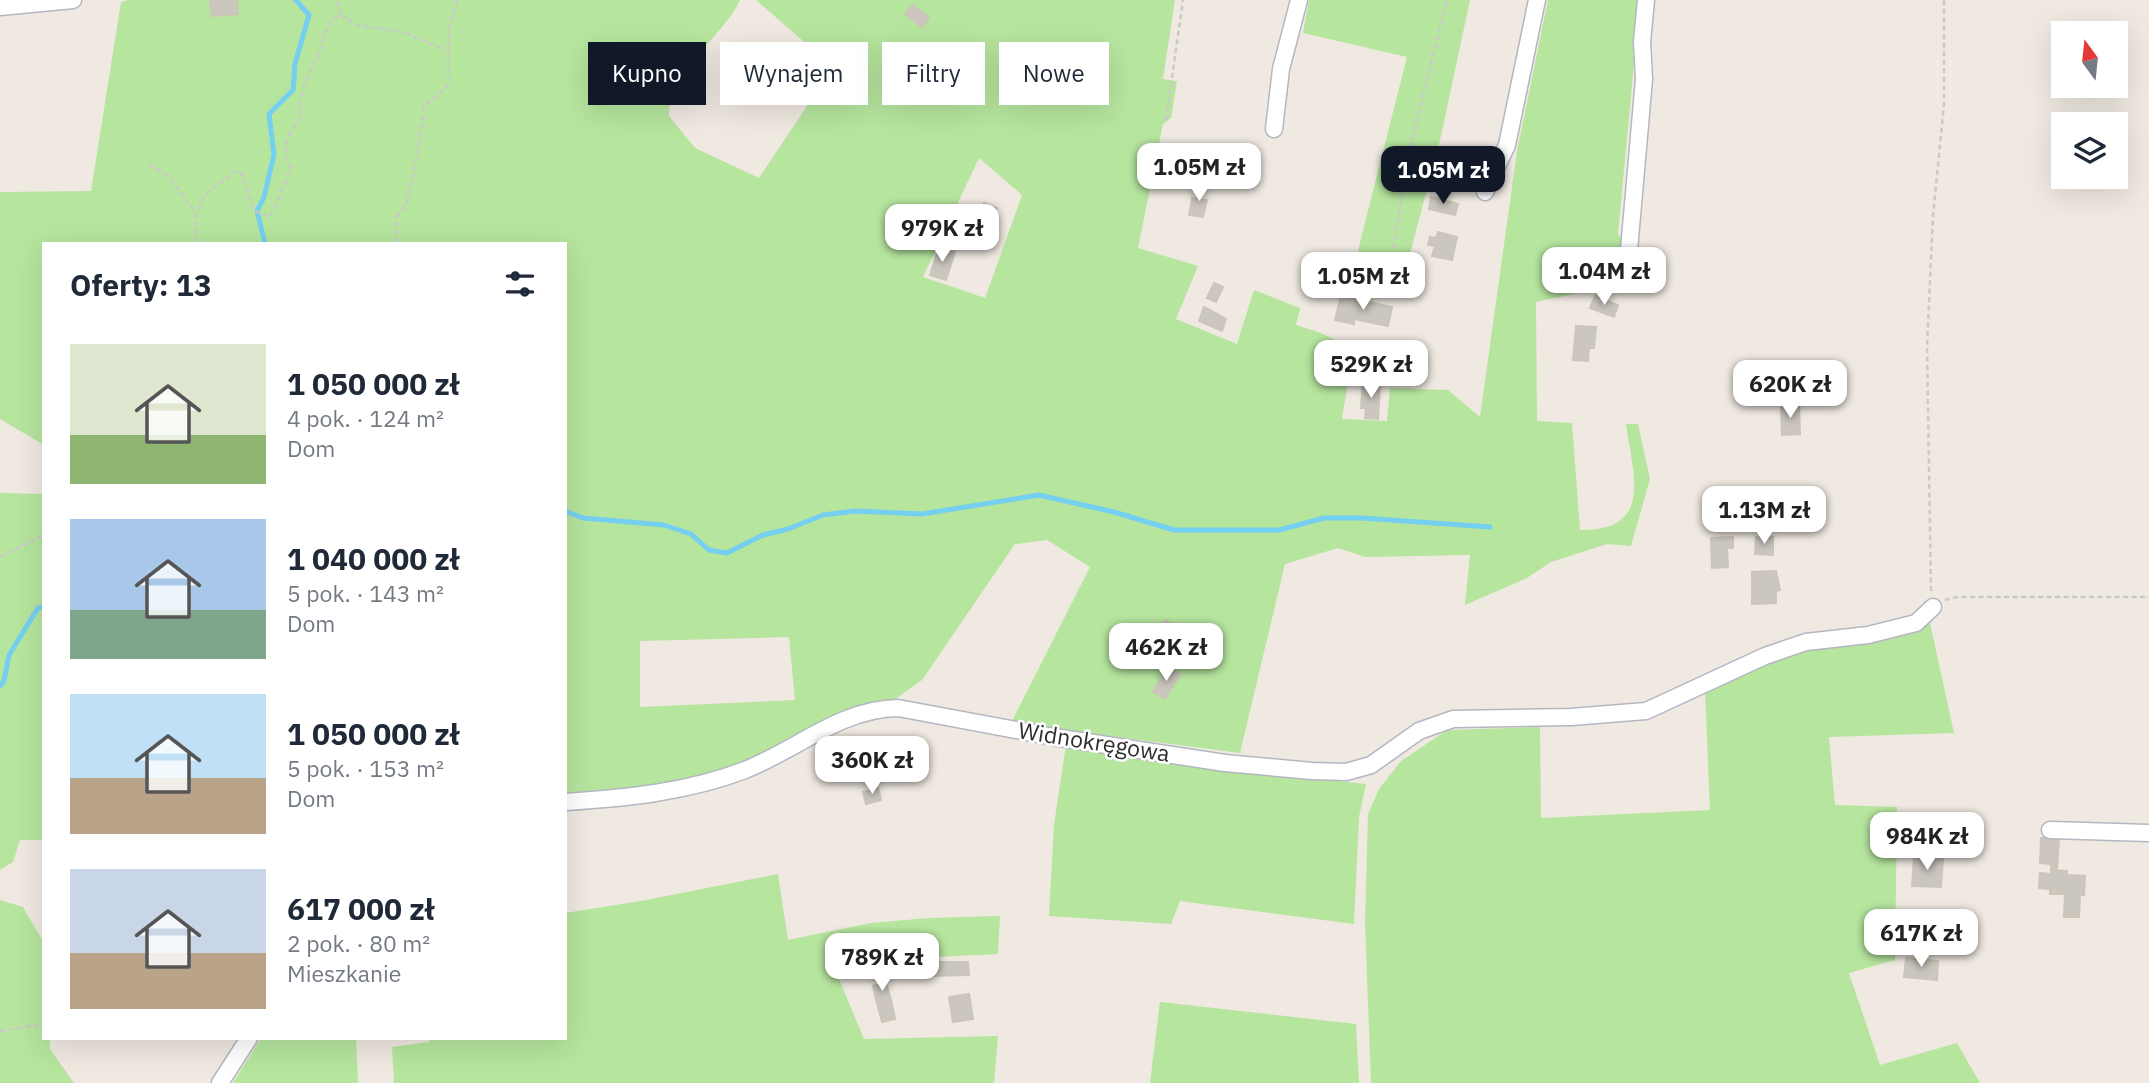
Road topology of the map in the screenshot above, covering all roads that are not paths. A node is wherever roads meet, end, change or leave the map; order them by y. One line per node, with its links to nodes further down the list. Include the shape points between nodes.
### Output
1 (74, 0): 5 (street)
2 (1299, 0): 6 (street, via 1281,69)
3 (1537, 0): 7 (street, via 1507,145)
4 (1646, 0): 8 (street)
5 (0, 7)
6 (1274, 129)
7 (1485, 192)
8 (1629, 250)
9 (1933, 607): 10 (street, Widnokręgowa, via 1916,623 1868,635 1806,642 1765,656 1646,711 1453,719 1419,731 1371,765 1346,772 1225,763 877,708 847,716 742,771 636,797)
10 (567, 802)
11 (2050, 830): 12 (street)
12 (2149, 833)
13 (248, 1040): 14 (street)
14 (220, 1083)

